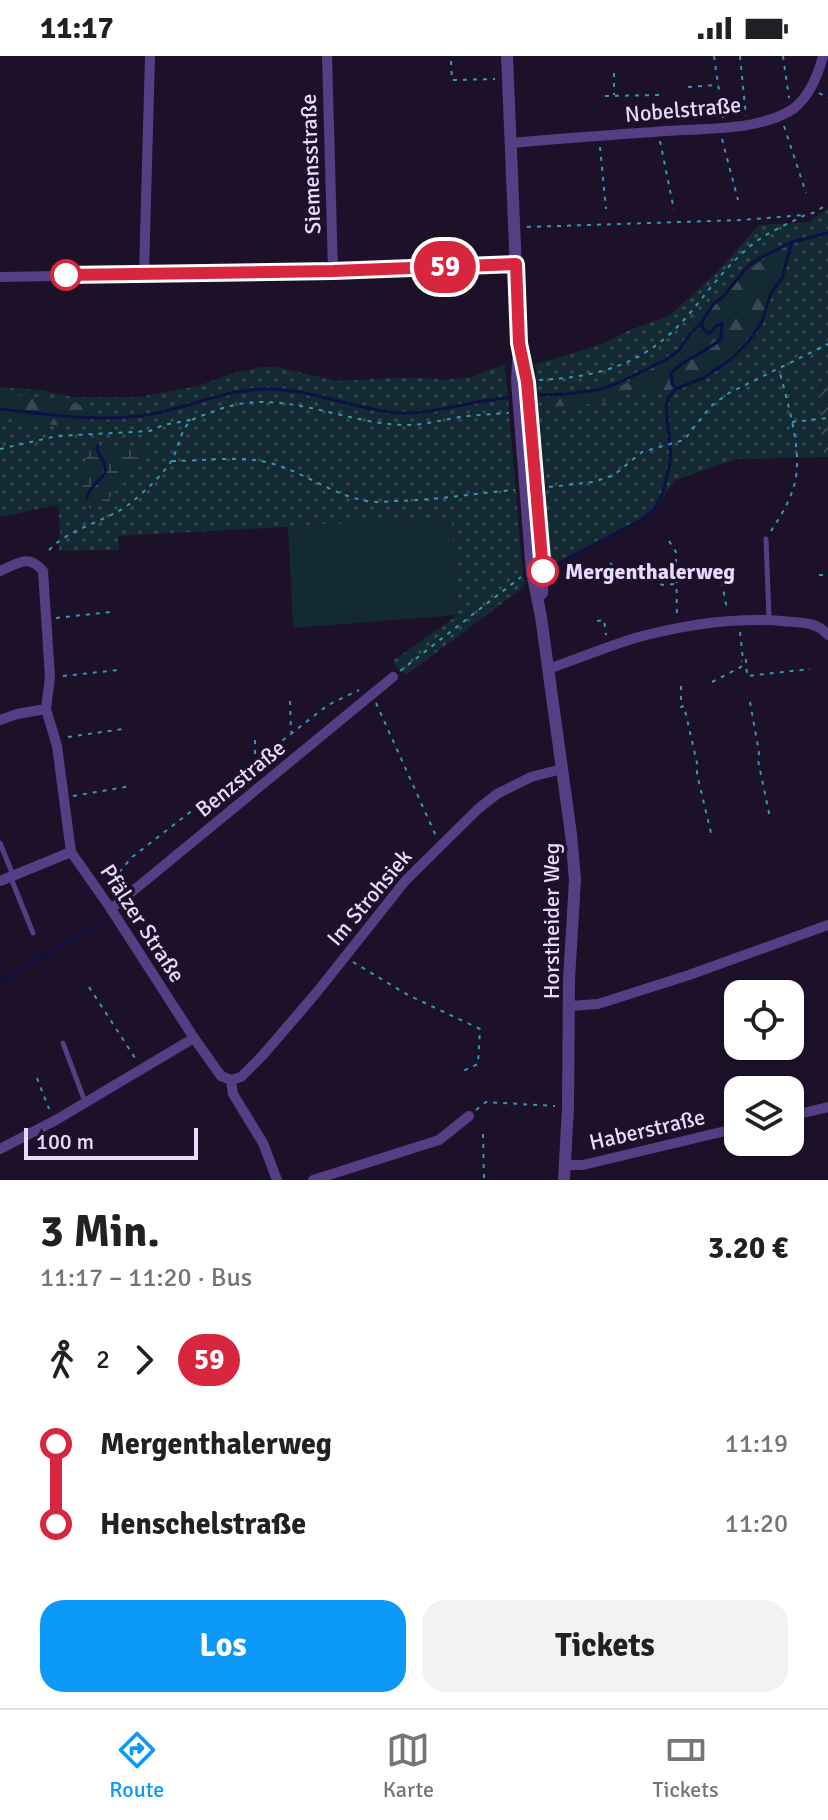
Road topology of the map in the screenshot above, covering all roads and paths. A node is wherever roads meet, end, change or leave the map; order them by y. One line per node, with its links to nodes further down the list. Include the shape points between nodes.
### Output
1 (150, 56): 32 (street)
2 (327, 56): 31 (street, Siemensstraße)
3 (507, 56): 10 (street, Horstheider Weg)
4 (714, 56): 11 (path)
5 (740, 56): 18 (path)
6 (783, 56): 16 (path, via 789,101)
7 (823, 56): 16 (street, via 819,72)
8 (451, 61): 10 (path, via 452,80)
9 (614, 73): 15 (path)
10 (508, 79): 22 (street, Horstheider Weg)
11 (718, 85): 12 (path); 19 (path)
12 (688, 87)
13 (661, 95): 15 (path)
14 (605, 96): 15 (path)
15 (614, 96)
16 (795, 108): 17 (street, Nobelstraße)
17 (780, 115): 18 (street, Nobelstraße); 23 (path)
18 (747, 125): 19 (street, Nobelstraße)
19 (722, 127): 20 (street, Nobelstraße); 24 (path)
20 (658, 132): 21 (street, Nobelstraße); 27 (path)
21 (600, 136): 22 (street, Nobelstraße); 26 (path)
22 (511, 143): 29 (street, Horstheider Weg)
23 (806, 193)
24 (738, 200)
25 (828, 204): 28 (path)
26 (606, 209)
27 (674, 210)
28 (805, 215): 29 (path); 37 (path, via 748,247 687,316 637,357 596,374)
29 (515, 227): 30 (street, Horstheider Weg)
30 (516, 264): 31 (street); 34 (street, Horstheider Weg)
31 (333, 271): 32 (street)
32 (144, 273): 33 (street)
33 (0, 277)
34 (519, 343): 37 (street, Horstheider Weg); 38 (street, Horstheider Weg)
35 (828, 344): 36 (path)
36 (779, 368): 41 (path); 44 (path, via 711,406 684,440 642,452 614,475)
37 (527, 382): 44 (street, Horstheider Weg)
38 (519, 410): 40 (path, via 407,425 266,402); 44 (street, Horstheider Weg)
39 (828, 418): 41 (path)
40 (192, 420): 42 (path, via 150,431 57,436); 43 (path)
41 (791, 422): 45 (path, via 795,483)
42 (0, 449)
43 (172, 461): 44 (path, via 271,463 340,495 370,502); 47 (path, via 123,509 58,540)
44 (531, 489): 50 (street, Horstheider Weg); 56 (street, Horstheider Weg, via 543,571)
45 (766, 539): 59 (lane)
46 (669, 541): 54 (path, via 676,552)
47 (49, 550)
48 (610, 563): 54 (path, via 628,581 653,578 662,585)
49 (0, 571): 57 (street, via 35,562 43,571)
50 (532, 572): 56 (street, Horstheider Weg); 69 (path)
51 (720, 572): 58 (path)
52 (819, 575): 53 (path)
53 (828, 575)
54 (676, 583): 61 (path)
55 (110, 612): 57 (path)
56 (541, 617): 65 (street, Horstheider Weg)
57 (47, 619): 68 (street)
58 (734, 620): 59 (street); 61 (street); 64 (path)
59 (769, 620): 62 (street, via 818,626)
60 (597, 621): 63 (path, via 604,620)
61 (678, 629): 63 (street)
62 (828, 635)
63 (608, 648): 65 (street)
64 (743, 660): 66 (path, via 747,676); 70 (path, via 741,667)
65 (548, 669): 83 (street, Horstheider Weg)
66 (810, 669)
67 (118, 670): 68 (path)
68 (50, 677): 76 (street)
69 (393, 677): 73 (street, Benzstraße)
70 (712, 682)
71 (681, 686): 87 (path, via 681,707)
72 (359, 690): 79 (path, via 328,705)
73 (373, 694): 89 (path); 92 (street, Benzstraße)
74 (290, 701): 79 (path)
75 (750, 702): 86 (path)
76 (46, 709): 77 (street); 80 (street, Pfälzer Straße)
77 (0, 720)
78 (123, 729): 80 (path)
79 (291, 735): 82 (path)
80 (55, 739): 85 (street, Pfälzer Straße)
81 (255, 740): 82 (path)
82 (255, 761): 92 (path, via 131,858 113,880)
83 (562, 769): 89 (street, Im Strohsiek, via 497,794); 97 (street, Horstheider Weg, via 575,880)
84 (131, 786): 85 (path)
85 (64, 797): 90 (street, Pfälzer Straße)
86 (770, 818)
87 (711, 833)
88 (0, 843): 91 (lane)
89 (440, 846): 95 (street, Im Strohsiek)
90 (71, 852): 91 (street); 92 (street, Pfälzer Straße)
91 (8, 878): 94 (lane)
92 (111, 909): 98 (street, Pfälzer Straße)
93 (828, 925): 97 (street, via 598,1004)
94 (33, 933)
95 (344, 957): 101 (path, via 480,1029 478,1064); 103 (street, Im Strohsiek, via 263,1055)
96 (89, 987): 100 (path)
97 (570, 1006): 105 (street, Horstheider Weg)
98 (194, 1038): 100 (street); 103 (street, Pfälzer Straße, via 221,1076)
99 (63, 1043): 104 (lane)
100 (142, 1069): 104 (street)
101 (463, 1075)
102 (37, 1078): 109 (path)
103 (231, 1080): 114 (street, Pfälzer Straße, via 233,1094 263,1143)
104 (85, 1103): 109 (street)
105 (568, 1107): 108 (path, via 486,1102); 113 (street, Horstheider Weg)
106 (828, 1107): 107 (street)
107 (804, 1113)
108 (469, 1116): 115 (street, via 439,1140)
109 (54, 1121): 112 (street)
110 (724, 1131): 113 (street, Haberstraße)
111 (483, 1134): 116 (path)
112 (0, 1149)
113 (565, 1165): 117 (street, Horstheider Weg)
114 (277, 1180)
115 (313, 1180)
116 (484, 1180)
117 (564, 1180)

